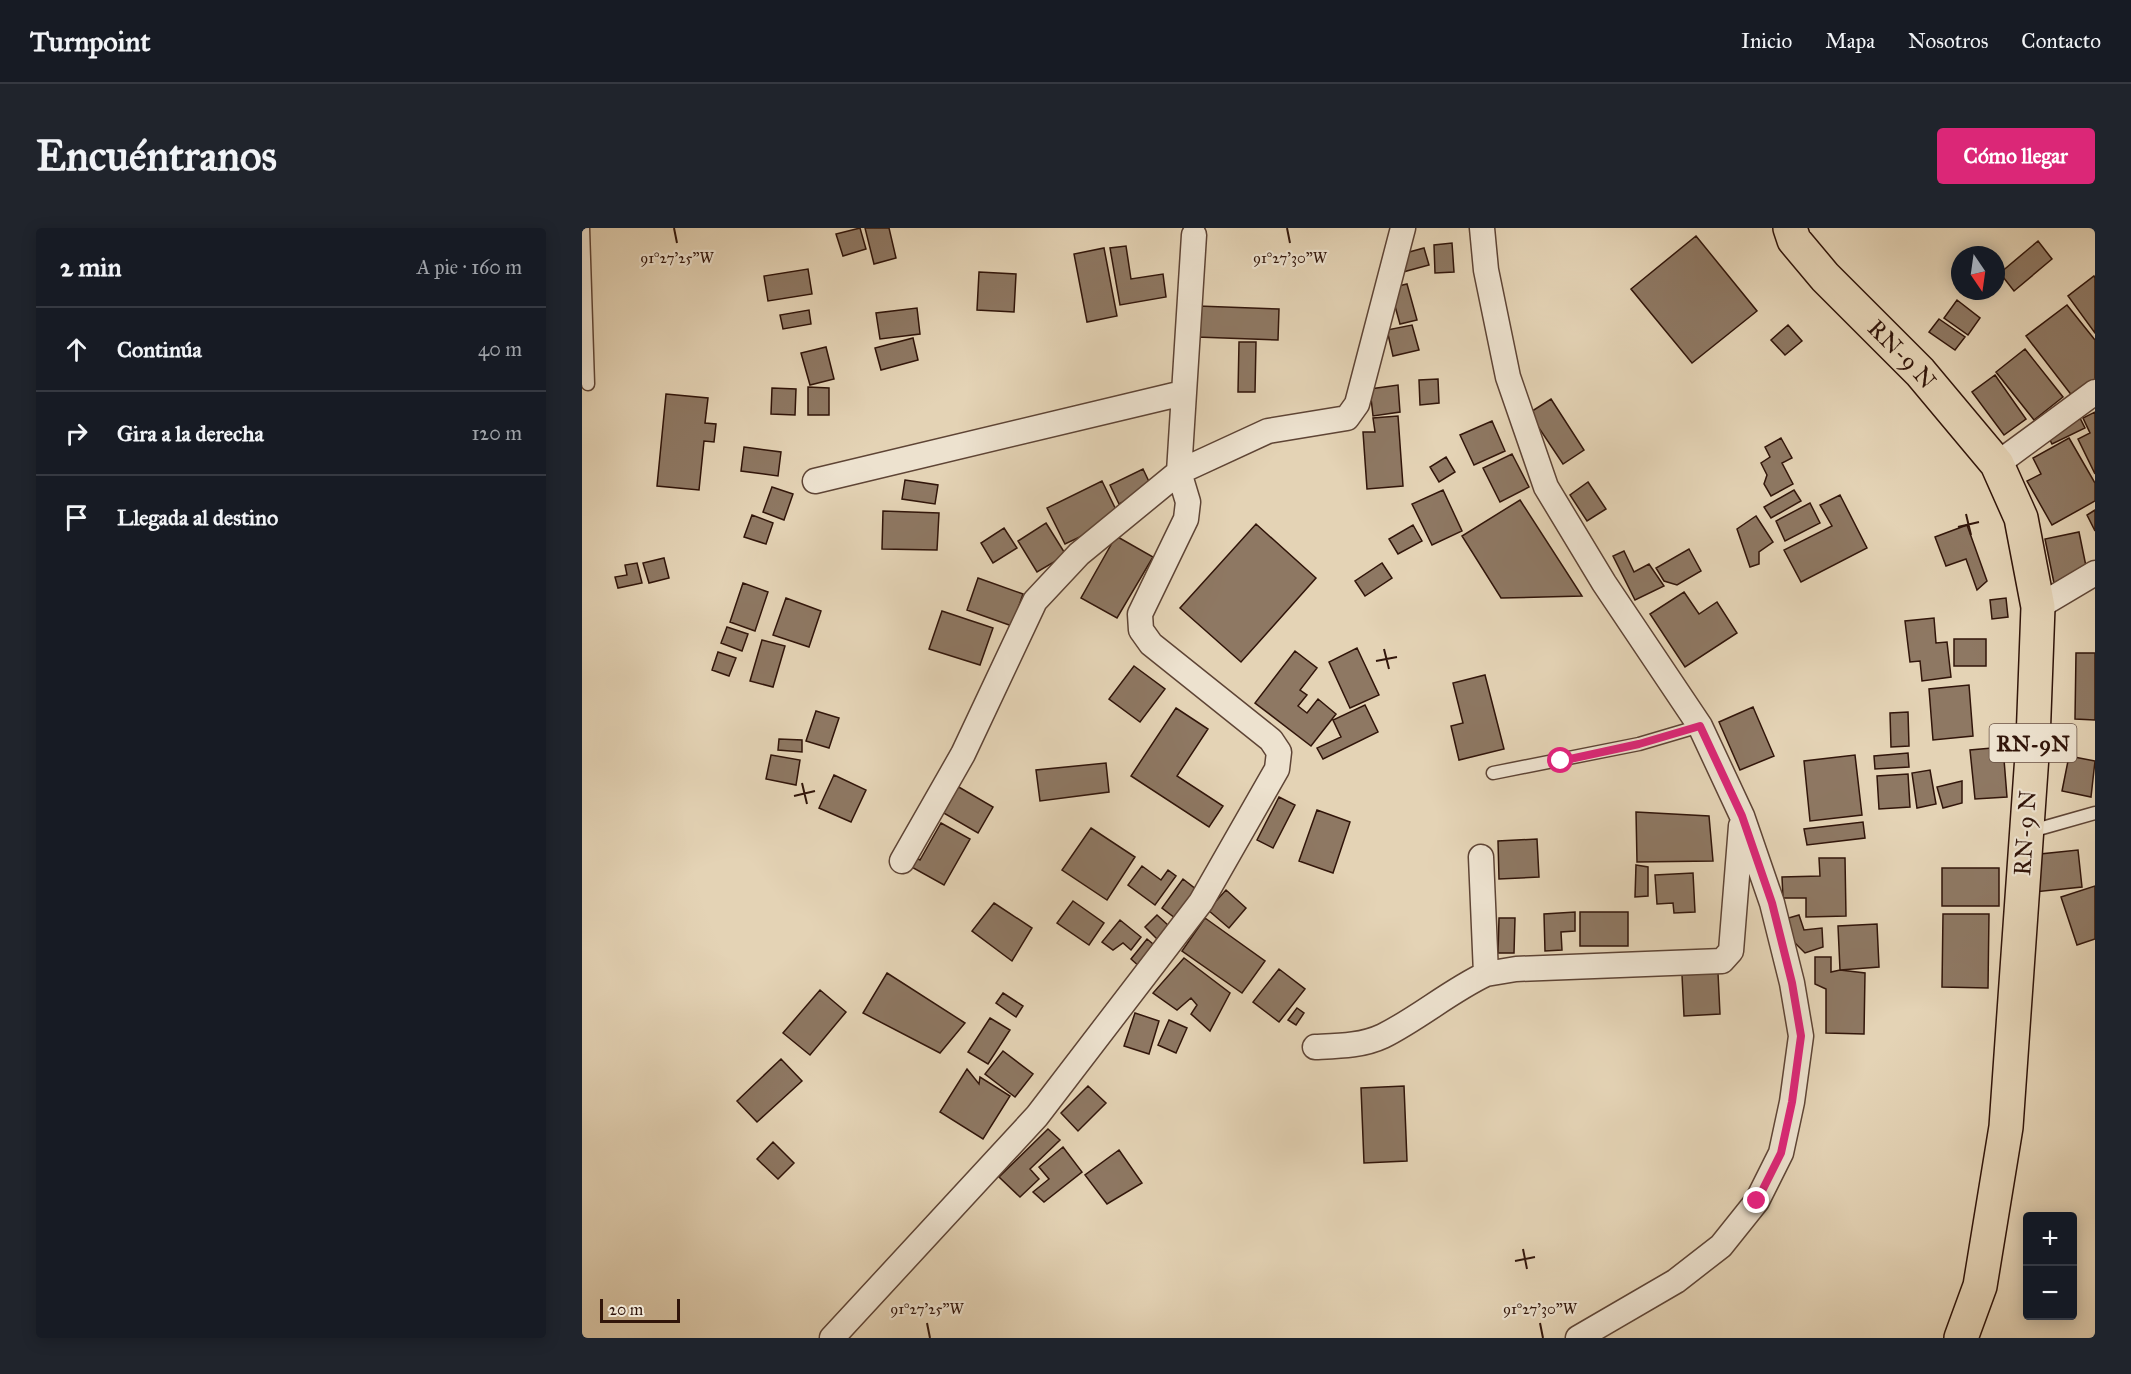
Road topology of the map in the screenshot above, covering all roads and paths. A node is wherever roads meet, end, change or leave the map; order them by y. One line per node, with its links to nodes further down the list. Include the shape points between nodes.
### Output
1 (583, 228): 6 (lane)
2 (1403, 228): 10 (street, via 1357,404 1347,418 1268,431)
3 (1482, 228): 14 (street, via 1486,270 1508,377 1546,487 1604,583)
4 (1790, 228): 9 (main road, RN-9 N / RN-9N, via 1794,240 1825,277 1920,372)
5 (1194, 235): 8 (street)
6 (588, 384)
7 (2095, 392): 9 (street)
8 (1183, 393): 10 (street); 11 (street)
9 (1997, 464): 13 (main road, RN-9 N / RN-9N, via 2021,518)
10 (1179, 472): 20 (street, via 1079,554 1035,602 963,754); 23 (street, via 1188,502 1186,519 1140,614 1141,630 1151,644 1271,740 1279,752 1276,769 1201,902 1036,1116)
11 (815, 481)
12 (2095, 573): 13 (street)
13 (2038, 607): 18 (main road, RN-9 N / RN-9N, via 2033,741)
14 (1700, 726): 15 (lane, via 1639,744); 17 (street)
15 (1492, 773)
16 (2095, 813): 18 (lane)
17 (1742, 816): 21 (street, via 1731,951 1722,962 1516,969); 24 (street, via 1772,903 1801,1036 1781,1153 1757,1201 1722,1246 1677,1281)
18 (2024, 833): 25 (main road, RN-9 N / RN-9N, via 2006,1127 1980,1286)
19 (1480, 857): 21 (street)
20 (902, 861)
21 (1486, 974): 22 (street, via 1382,1036 1347,1046)
22 (1315, 1047)
23 (832, 1338)
24 (1578, 1338)
25 (1961, 1338)

